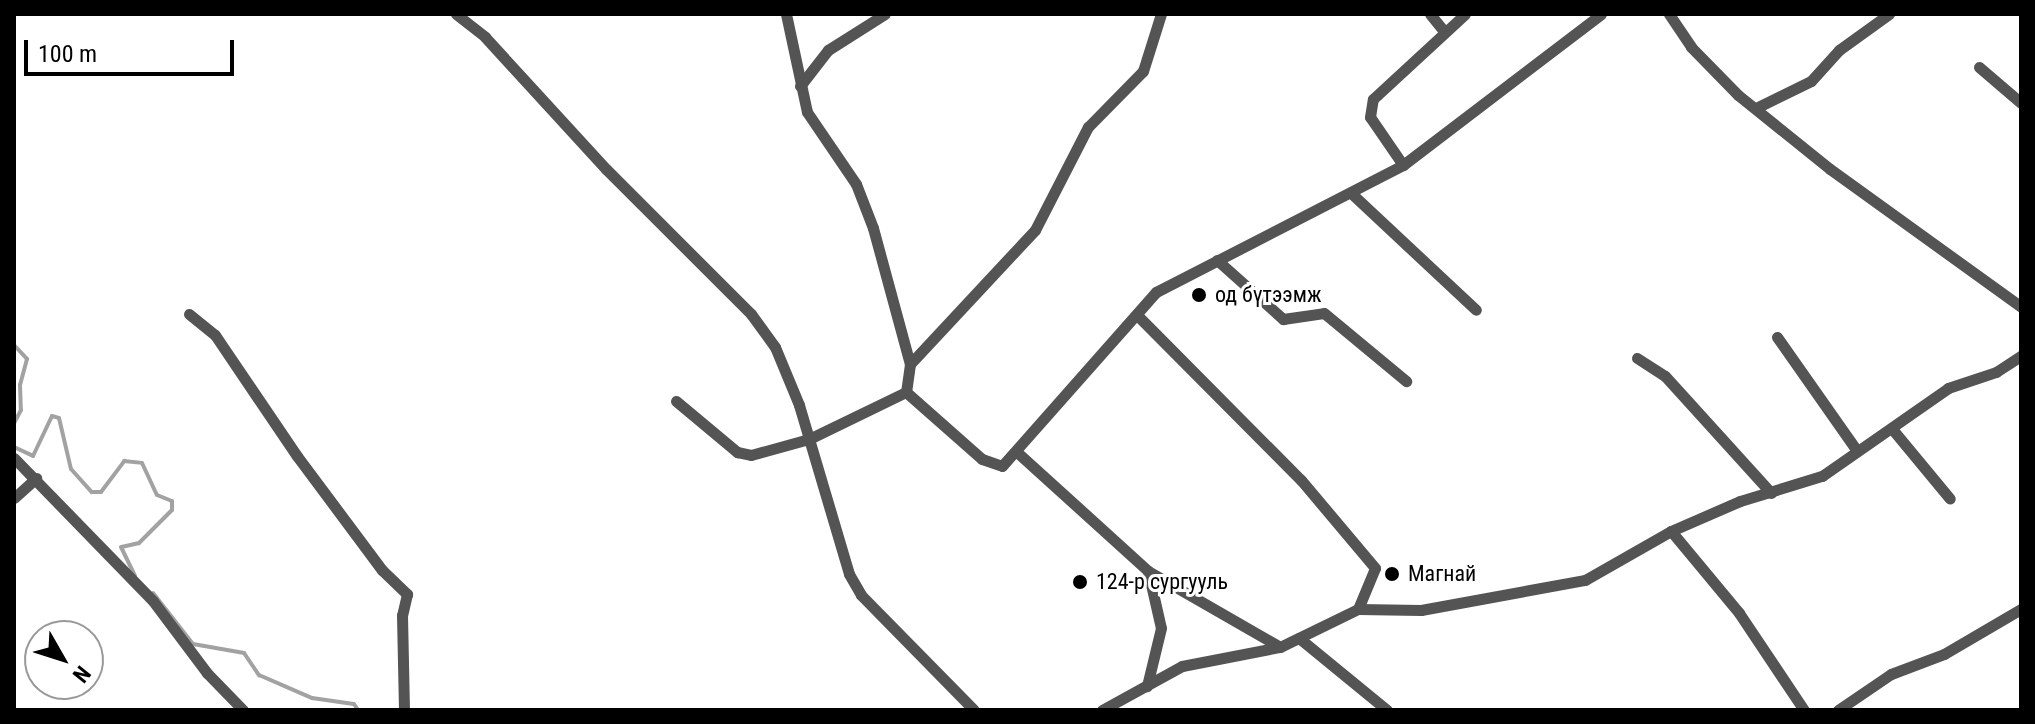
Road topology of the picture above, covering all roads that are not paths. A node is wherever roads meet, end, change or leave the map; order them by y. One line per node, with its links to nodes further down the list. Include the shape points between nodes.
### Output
1 (456, 14): 30 (street, via 485,37 606,169 751,314 775,347)
2 (786, 14): 12 (street)
3 (885, 14): 12 (street, via 828,50)
4 (1161, 14): 25 (street, via 1143,71 1088,127 1035,230)
5 (1430, 14): 10 (street)
6 (1465, 14): 10 (street)
7 (1601, 14): 15 (street)
8 (1669, 14): 14 (street, via 1691,47 1738,95)
9 (1889, 14): 14 (street, via 1839,50 1811,81)
10 (1443, 30): 15 (street, via 1373,99 1370,117)
11 (1979, 67): 13 (street)
12 (800, 86): 25 (street, via 807,112 856,184)
13 (2021, 103)
14 (1758, 107): 18 (street, via 1830,169)
15 (1403, 165): 16 (street)
16 (1351, 193): 17 (street); 19 (street)
17 (1217, 260): 21 (street, via 1156,292); 26 (street, via 1283,319 1324,313)
18 (2021, 307)
19 (1476, 310)
20 (189, 314): 45 (street, via 215,335 297,456 382,570 407,594 402,615)
21 (1137, 315): 32 (street); 40 (street, via 1301,480 1375,568)
22 (1777, 337): 31 (street)
23 (2021, 356): 29 (street, via 1996,372 1948,388)
24 (1637, 358): 35 (street, via 1665,376)
25 (910, 364): 27 (street)
26 (1406, 381)
27 (906, 392): 30 (street); 32 (street, via 982,459 1002,466)
28 (676, 401): 30 (street, via 737,452 751,455)
29 (1893, 430): 31 (street); 37 (street)
30 (809, 439): 47 (street, via 849,574 861,595)
31 (1857, 451): 35 (street, via 1822,476)
32 (1018, 453): 39 (street)
33 (14, 458): 34 (street)
34 (36, 478): 36 (street); 46 (street, via 153,601 207,673)
35 (1771, 493): 38 (street)
36 (14, 498)
37 (1950, 499)
38 (1671, 531): 40 (street, via 1585,580 1421,610); 50 (street, via 1739,613)
39 (1148, 571): 43 (street); 44 (street, via 1161,628)
40 (1358, 609): 42 (street)
41 (2018, 611): 51 (street, via 1944,654 1891,674)
42 (1299, 638): 43 (street); 49 (street)
43 (1280, 647): 44 (street, via 1182,666)
44 (1147, 686): 48 (street)
45 (404, 708)
46 (243, 710)
47 (974, 710)
48 (1102, 710)
49 (1387, 710)
50 (1804, 710)
51 (1838, 710)

